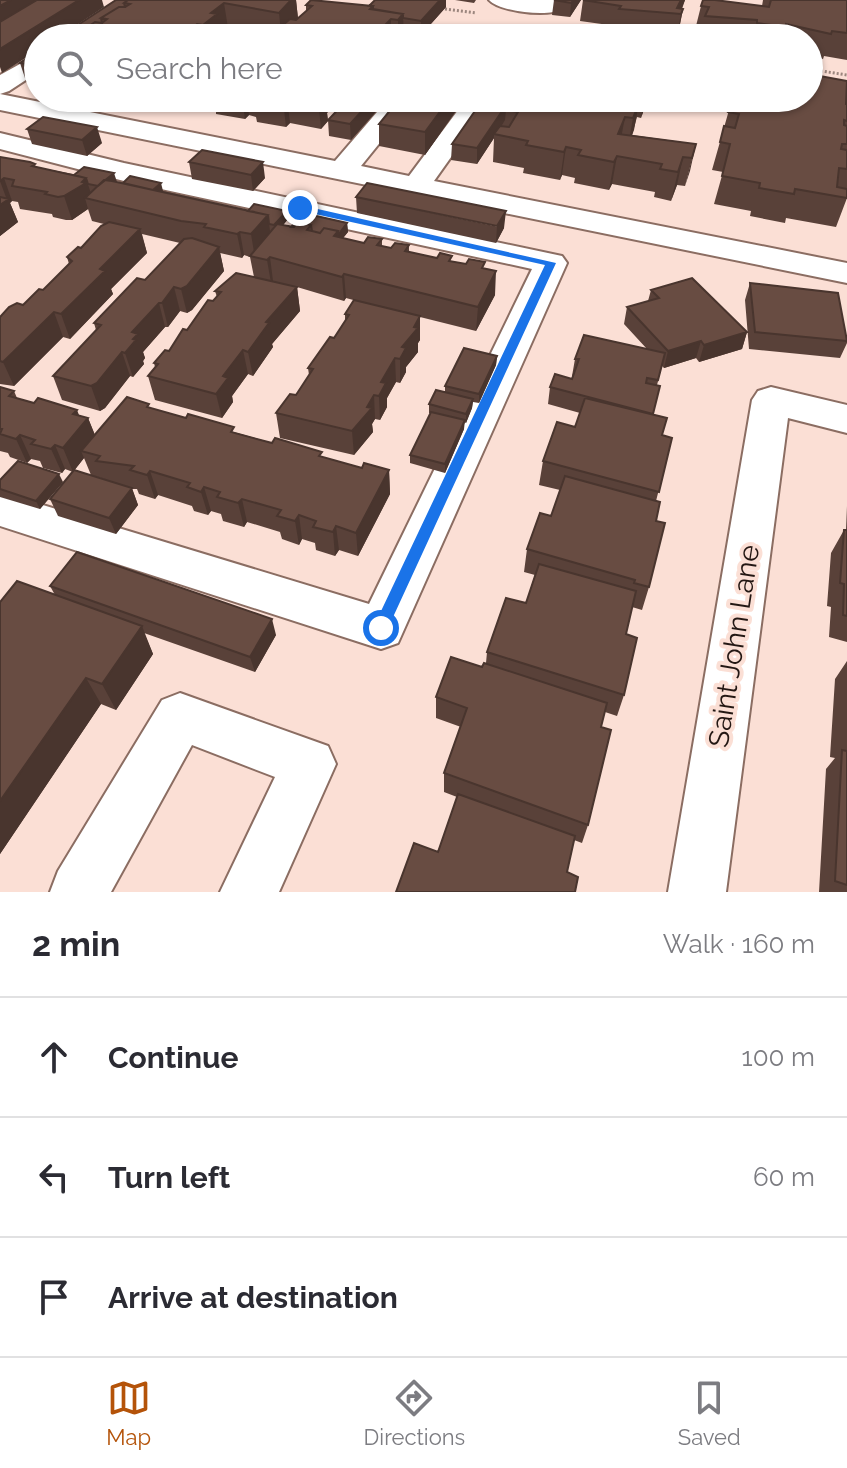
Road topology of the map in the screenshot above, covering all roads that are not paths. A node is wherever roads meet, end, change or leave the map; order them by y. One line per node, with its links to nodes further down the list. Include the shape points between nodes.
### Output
1 (500, 0): 2 (street, via 545,7)
2 (550, 0)
3 (24, 70): 4 (street)
4 (0, 86)
5 (0, 102): 6 (street)
6 (24, 107)
7 (50, 112): 11 (street)
8 (391, 112): 11 (street)
9 (470, 112): 12 (street)
10 (0, 141): 15 (street, via 551,263 381,628)
11 (342, 171): 12 (street)
12 (416, 186): 13 (street)
13 (847, 273)
14 (847, 419): 18 (street, Saint John Lane, via 771,400)
15 (0, 509)
16 (79, 892): 17 (street, via 180,717 309,764)
17 (249, 892)
18 (697, 892)

